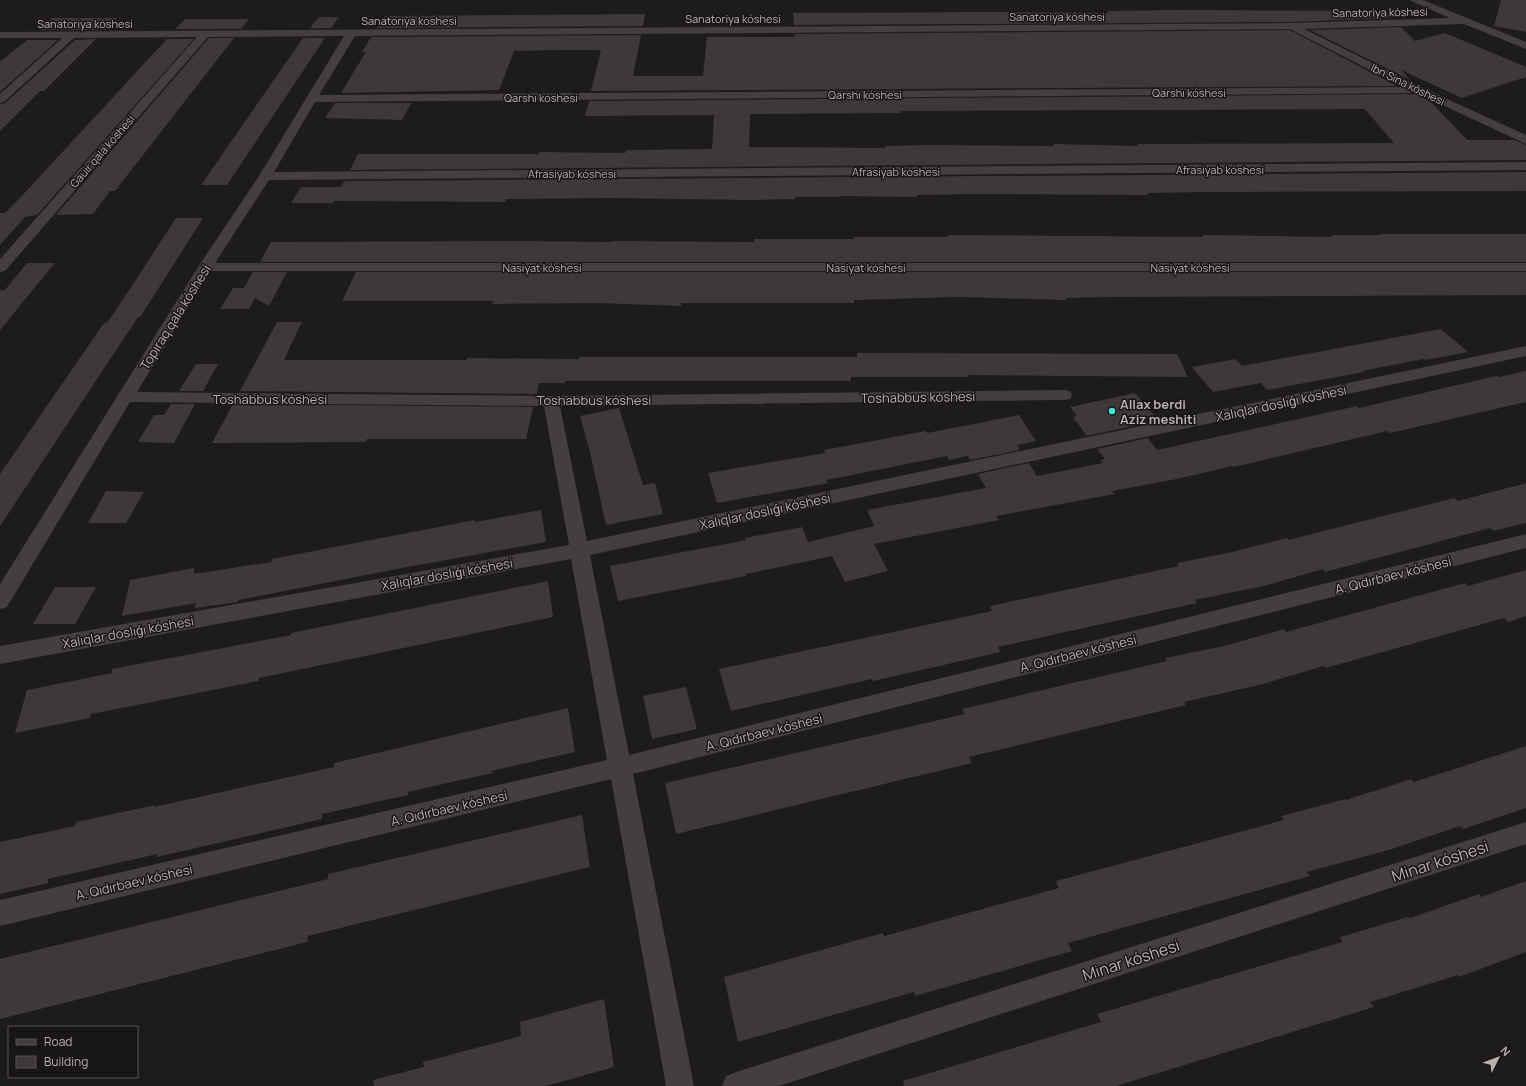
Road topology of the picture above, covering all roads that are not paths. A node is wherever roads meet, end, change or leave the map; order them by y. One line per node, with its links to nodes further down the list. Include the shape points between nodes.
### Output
1 (1414, 0): 2 (street)
2 (1465, 21): 3 (street, Sanatoriya kóshesi); 4 (street)
3 (1291, 26): 5 (street, Sanatoriya kóshesi); 11 (street, Ibn Sina kóshesi)
4 (1490, 31): 9 (street); 10 (street)
5 (351, 33): 6 (street, Sanatoriya kóshesi); 12 (street, Topıraq qala kóshesi)
6 (205, 34): 8 (street, Sanatoriya kóshesi); 18 (street, Gauir qala kóshesi)
7 (0, 35): 8 (street, Sanatoriya kóshesi)
8 (71, 35): 13 (street)
9 (1526, 38)
10 (1526, 46)
11 (1419, 90): 12 (street, Qarshı kóshesi); 14 (street, Ibn Sina kóshesi)
12 (311, 99): 16 (street, Topıraq qala kóshesi)
13 (0, 100)
14 (1526, 140)
15 (1526, 166): 16 (street, Afrasiyab kóshesi)
16 (265, 176): 19 (street, Topıraq qala kóshesi)
17 (1526, 267): 19 (street, Nasiyat kóshesi)
18 (0, 268)
19 (205, 268): 22 (street, Topıraq qala kóshesi)
20 (1526, 351): 25 (street, Xalıqlar doslıǵı kóshesi)
21 (1064, 395): 23 (street, Toshabbus kóshesi)
22 (125, 397): 23 (street, Toshabbus kóshesi); 26 (street, Topıraq qala kóshesi)
23 (551, 401): 25 (street)
24 (1526, 542): 28 (street, A. Qıdırbaev kóshesi)
25 (579, 550): 27 (street, Xalıqlar doslıǵı kóshesi); 28 (street)
26 (0, 601)
27 (0, 655)
28 (620, 768): 30 (street, A. Qıdırbaev kóshesi); 31 (street)
29 (1526, 833): 32 (street, Minar kóshesi)
30 (0, 913)
31 (680, 1086)
32 (736, 1086)

